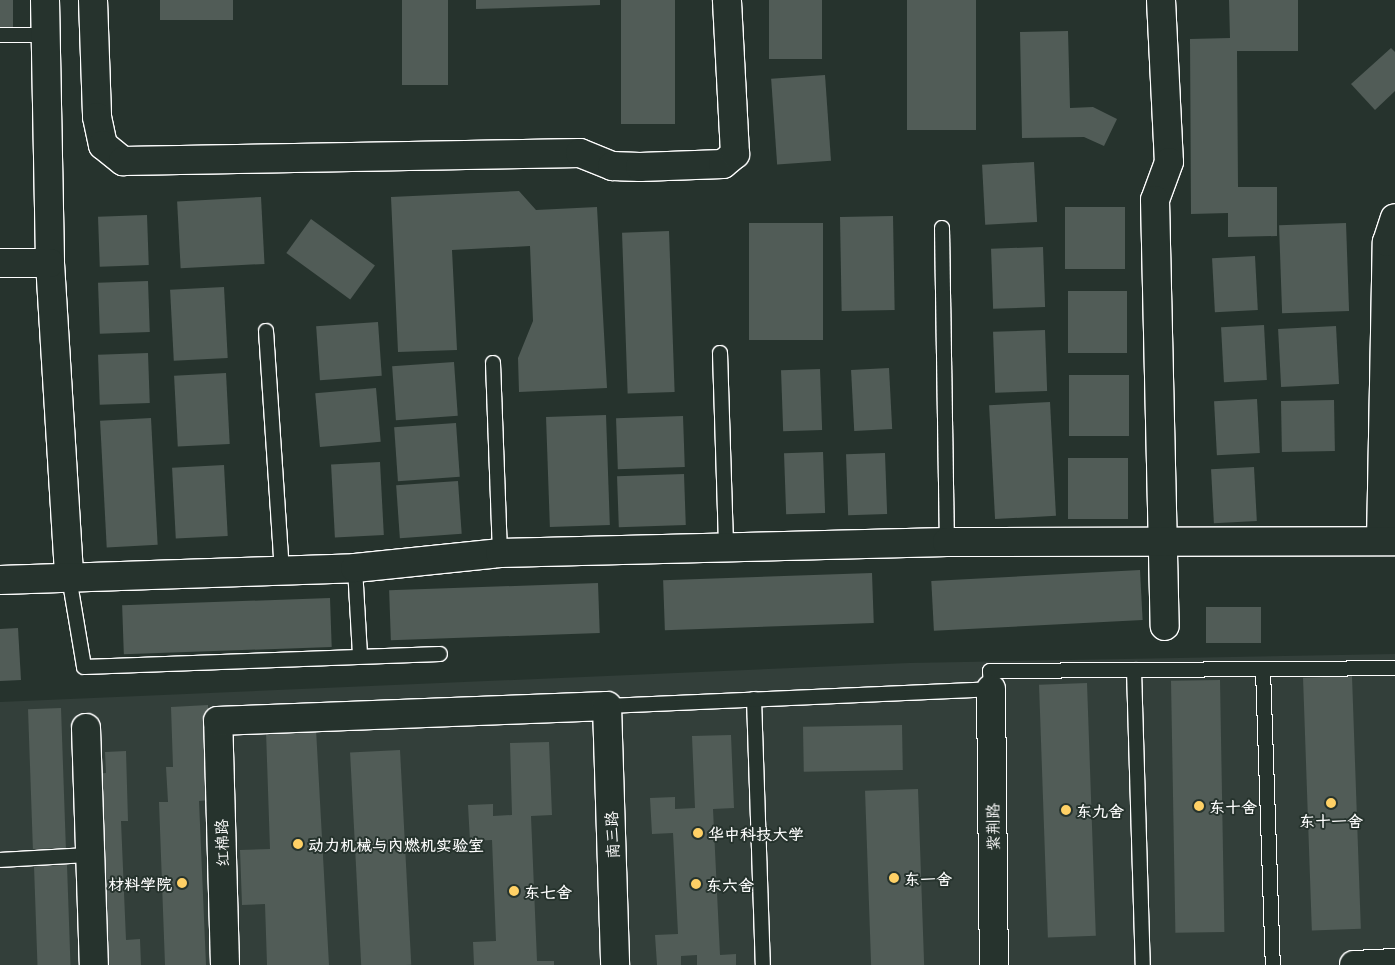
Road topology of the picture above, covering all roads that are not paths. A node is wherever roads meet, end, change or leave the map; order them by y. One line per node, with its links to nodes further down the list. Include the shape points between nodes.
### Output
1 (45, 0): 5 (street)
2 (93, 0): 3 (street, via 97,117 103,145 123,161 580,153 612,166 640,167 723,164 734,154)
3 (727, 0)
4 (1161, 0): 15 (street, via 1169,162 1155,200)
5 (46, 34): 6 (lane); 9 (street)
6 (0, 35)
7 (1395, 218): 14 (street, via 1387,242)
8 (942, 228): 17 (lane)
9 (50, 263): 10 (street); 22 (street)
10 (0, 264)
11 (266, 332): 21 (lane)
12 (720, 352): 18 (lane)
13 (494, 363): 19 (lane)
14 (1390, 400): 16 (street)
15 (1163, 540): 16 (street); 17 (street); 24 (street)
16 (1388, 541)
17 (947, 542): 18 (street)
18 (726, 547): 19 (street)
19 (500, 553): 20 (street)
20 (354, 568): 21 (street); 26 (lane)
21 (282, 572): 22 (street)
22 (69, 577): 23 (street); 26 (lane, via 84,668)
23 (0, 580)
24 (1165, 626)
25 (440, 654): 26 (lane)
26 (360, 656)
27 (1395, 668): 28 (lane); 30 (lane)
28 (1263, 669): 29 (lane); 44 (lane)
29 (1134, 670): 31 (lane, via 990,671); 43 (lane)
30 (1395, 675)
31 (991, 689): 32 (lane); 42 (street, 紫荆路)
32 (754, 699): 33 (lane); 41 (lane)
33 (607, 706): 39 (street, 红棉路, via 218,721); 40 (street, 南三路)
34 (86, 728): 35 (street)
35 (90, 855): 36 (lane); 38 (street)
36 (0, 860)
37 (1395, 963): 45 (street)
38 (94, 965)
39 (225, 965)
40 (615, 965)
41 (763, 965)
42 (994, 965)
43 (1143, 965)
44 (1272, 965)
45 (1354, 965)

